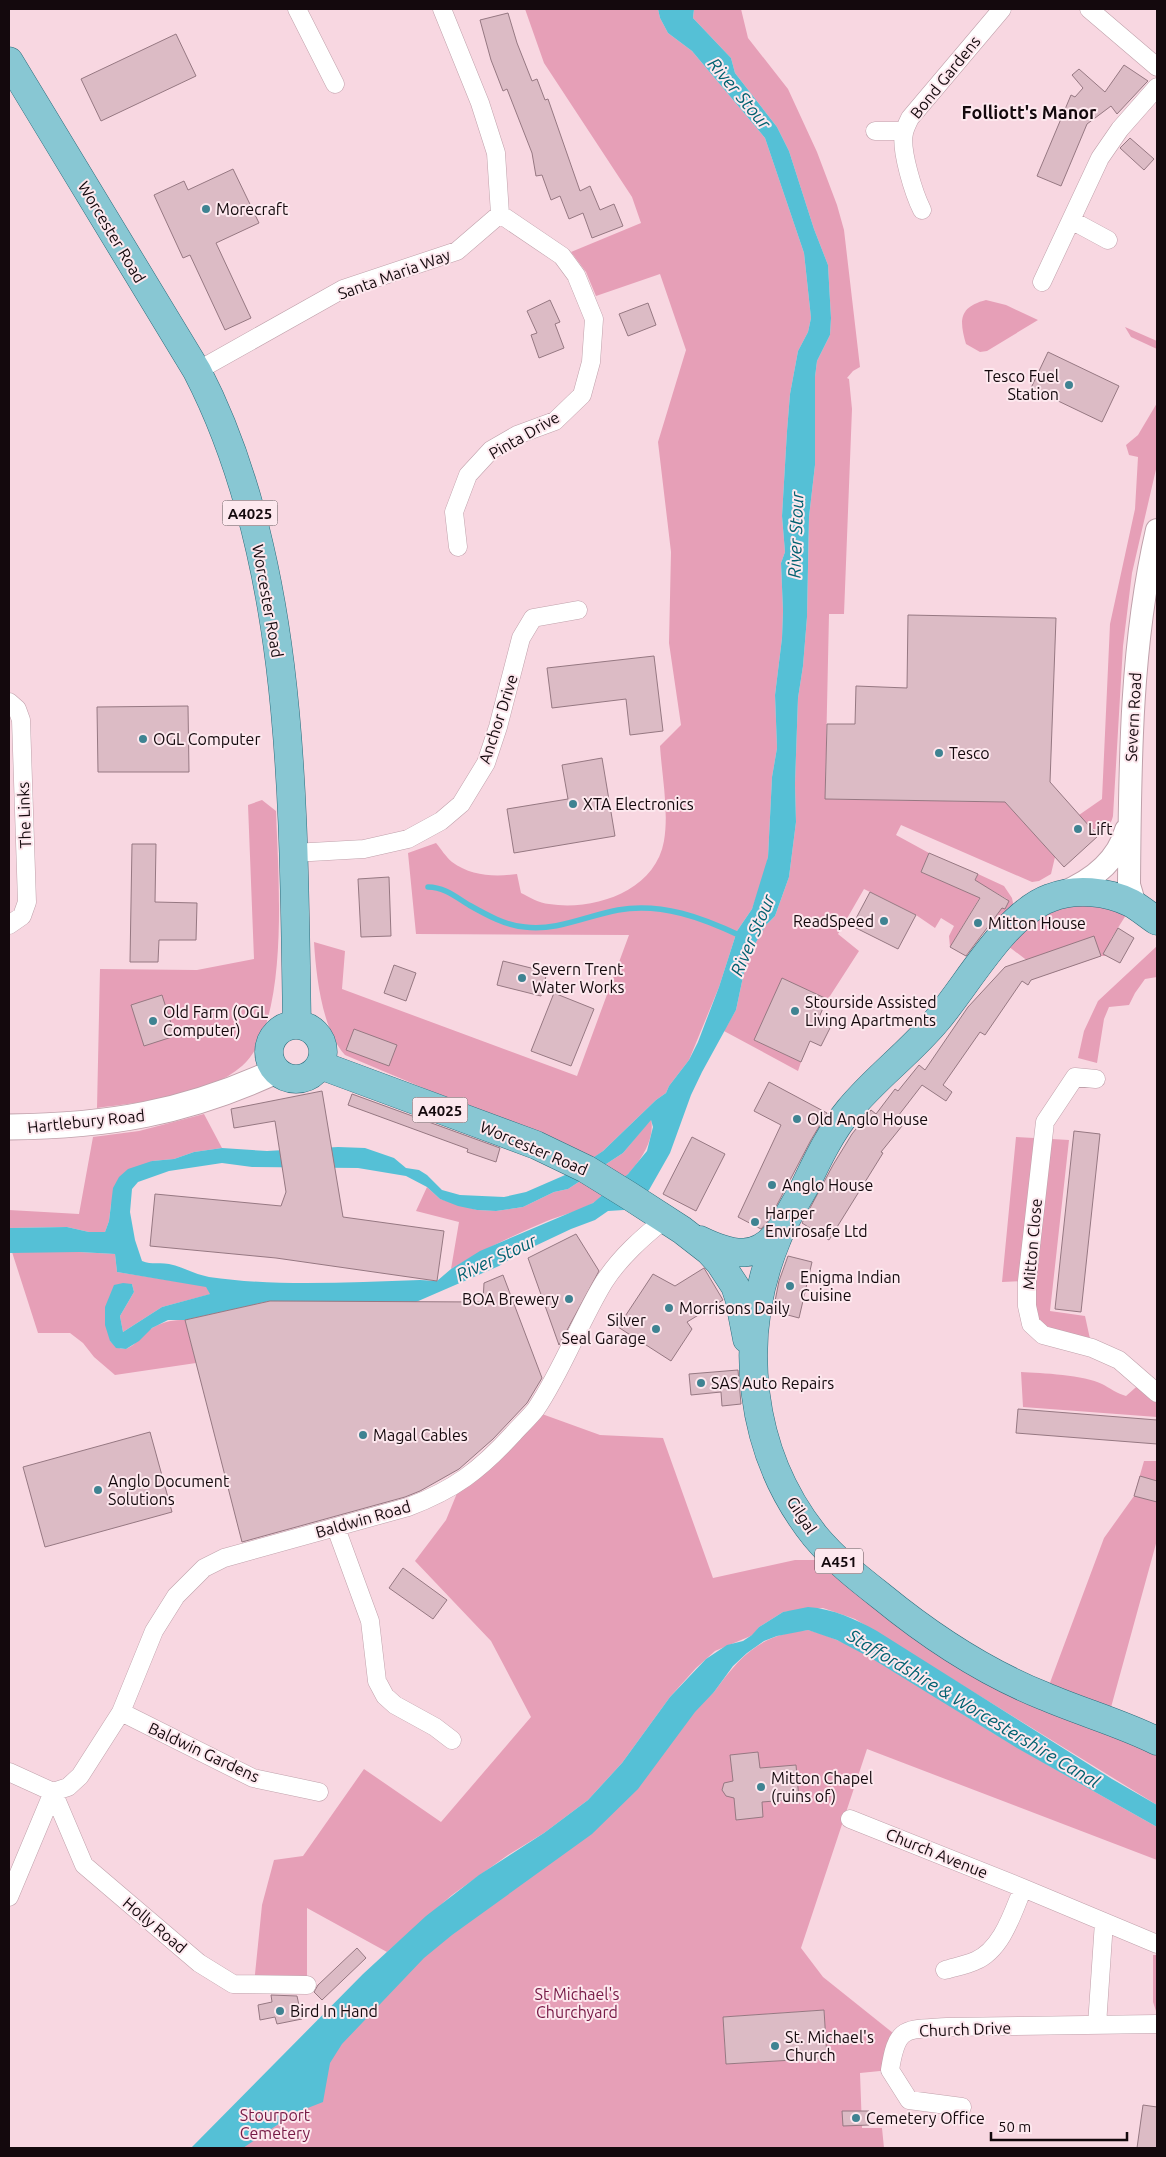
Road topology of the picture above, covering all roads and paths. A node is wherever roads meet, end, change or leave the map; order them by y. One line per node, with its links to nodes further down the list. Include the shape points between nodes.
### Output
1 (297, 9): 7 (street)
2 (442, 9): 12 (street, via 496,152)
3 (1002, 9): 9 (street, Bond Gardens, via 910,118)
4 (1089, 9): 6 (street)
5 (9, 61): 16 (main road, Worcester Road / A4025)
6 (1157, 68)
7 (335, 84)
8 (1157, 87): 13 (street, via 1110,142)
9 (904, 131): 10 (street); 11 (street, Bond Gardens, via 904,150 913,191)
10 (875, 132)
11 (922, 210)
12 (500, 214): 16 (street, Santa Maria Way, via 457,251 343,289); 18 (street, Pinta Drive, via 562,256 576,275 594,319 591,362 582,394 555,421 517,435 491,450 468,475 454,512)
13 (1071, 220): 14 (street); 15 (street)
14 (1108, 240)
15 (1042, 282)
16 (197, 371): 22 (main road, Worcester Road / A4025, via 225,430 262,559 282,692)
17 (1157, 530): 21 (street, Severn Road, via 1137,648)
18 (458, 547)
19 (578, 610): 22 (street, Anchor Drive, via 533,618 521,638 486,763 462,804 441,821 408,839 364,849)
20 (9, 702): 26 (street, The Links, via 17,709 21,720 27,902 22,916)
21 (1130, 812): 23 (street, via 1125,834 1114,856 1099,871); 24 (street, Severn Road, via 1129,885)
22 (293, 853): 27 (main road, Worcester Road / A4025)
23 (1058, 894): 24 (main road, A451, via 1094,892); 33 (main road, A451, via 1031,907 1013,922 938,1019 848,1112)
24 (1135, 905): 25 (main road, A451)
25 (1157, 921)
26 (9, 925)
27 (297, 1024): 28 (main road, via 310,1028 320,1038 324,1052); 29 (main road, via 283,1028 269,1044 269,1059)
28 (320, 1065): 29 (main road, via 303,1079 289,1078); 32 (main road, Worcester Road / A4025, via 560,1156)
29 (276, 1071): 31 (main road, Hartlebury Road, via 222,1094 155,1114 90,1123)
30 (1096, 1079): 35 (street, Mitton Close, via 1075,1077 1045,1122 1027,1280 1027,1306 1031,1324 1042,1335 1092,1348 1119,1360)
31 (9, 1127)
32 (665, 1219): 33 (main road, A4025, via 721,1249 743,1253 766,1246); 34 (main road, via 708,1251 735,1286); 36 (street, Baldwin Road, via 626,1254 605,1280 553,1382 535,1410 490,1460 436,1497)
33 (786, 1221): 34 (main road, Gilgal / A451, via 772,1252 760,1299 754,1335)
34 (753, 1380): 39 (main road, Gilgal / A451, via 767,1449 790,1498 816,1538 853,1574 972,1662 1044,1696)
35 (1157, 1393)
36 (336, 1528): 37 (street, Baldwin Road, via 245,1551 204,1568 176,1596 154,1631); 38 (street, via 370,1621 377,1681 385,1696)
37 (121, 1712): 41 (street, Baldwin Road, via 80,1776 68,1787); 42 (street, Baldwin Gardens, via 253,1778)
38 (452, 1740)
39 (1157, 1741)
40 (9, 1772): 41 (street)
41 (53, 1792): 45 (street); 49 (street, Holly Road, via 84,1865 199,1963 233,1984)
42 (319, 1792)
43 (850, 1819): 44 (street, Church Avenue)
44 (1023, 1888): 46 (street, Church Avenue); 48 (street, via 1005,1930 993,1948 977,1961)
45 (9, 1897)
46 (1104, 1922): 47 (street, Church Avenue); 51 (street)
47 (1157, 1944)
48 (945, 1970)
49 (306, 1985)
50 (1157, 2024): 51 (street, Church Drive)
51 (1097, 2026): 52 (street, Church Drive, via 947,2027 920,2029 898,2037 893,2047 890,2070 909,2100)
52 (962, 2107)

